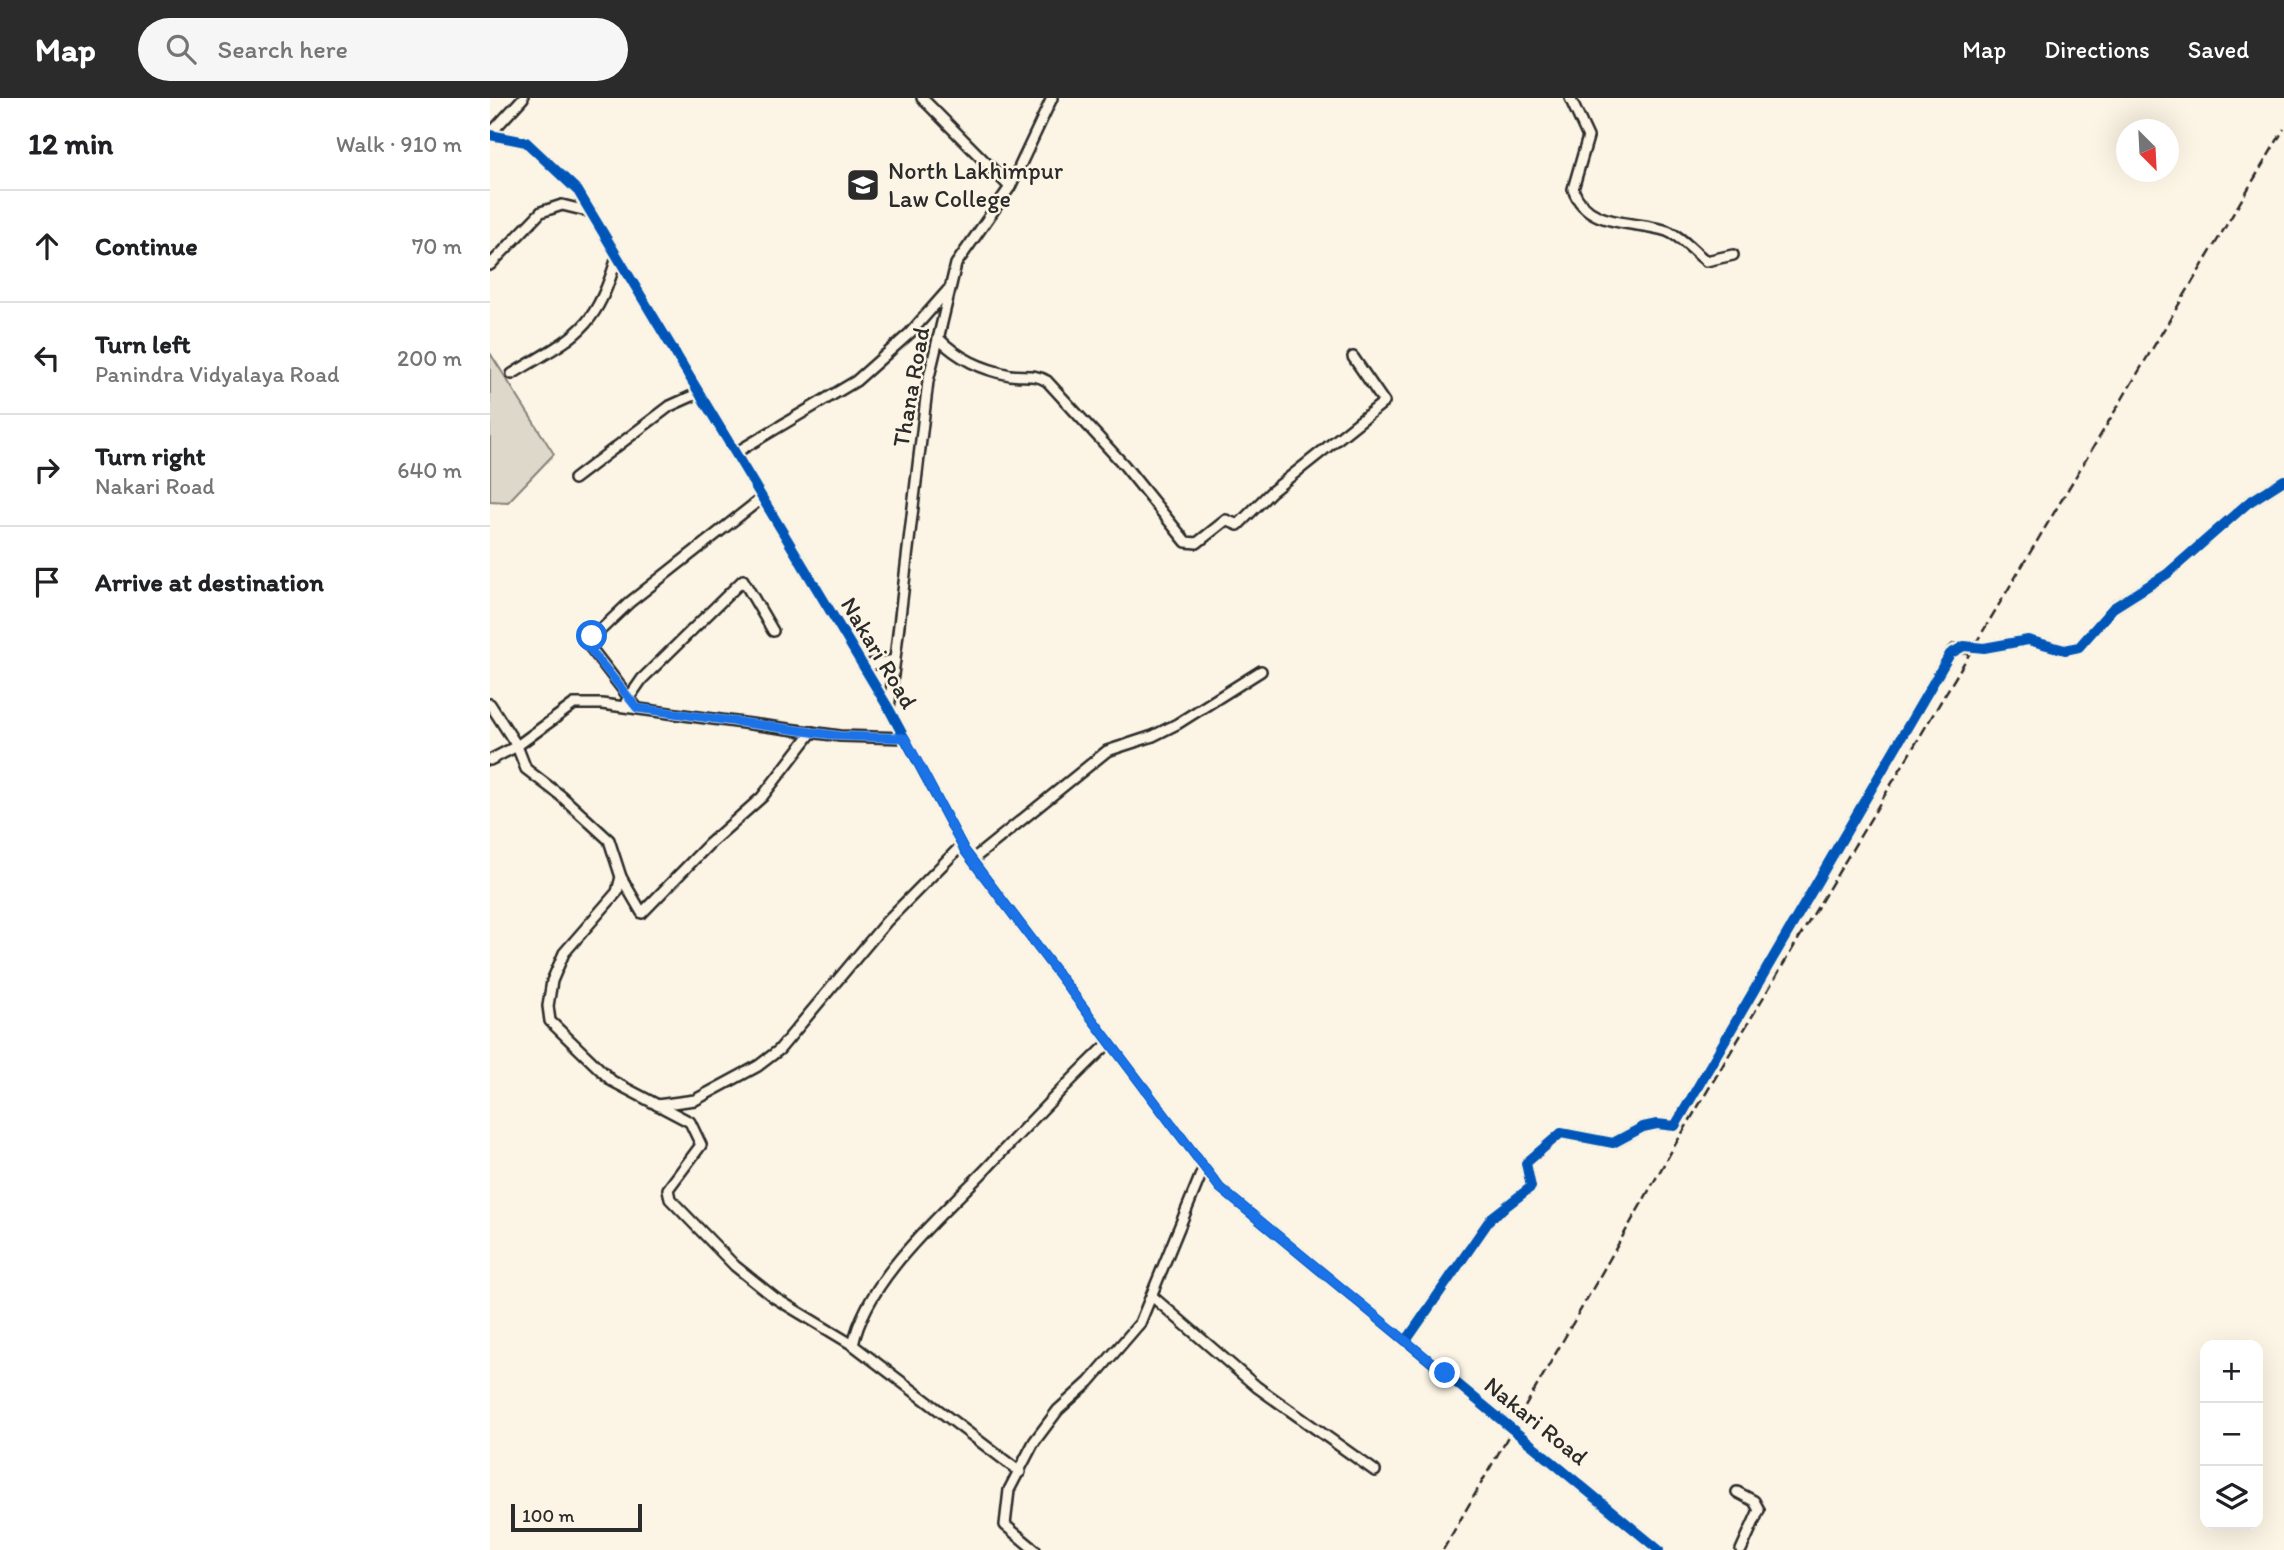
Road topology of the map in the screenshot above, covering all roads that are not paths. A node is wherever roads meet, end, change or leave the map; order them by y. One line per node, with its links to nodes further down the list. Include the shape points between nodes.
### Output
1 (523, 98): 5 (street)
2 (922, 98): 6 (street)
3 (1052, 98): 6 (street, Thana Road)
4 (1570, 98): 8 (street, via 1588,137 1573,189 1581,204 1606,220 1671,232 1706,261)
5 (490, 134): 7 (street, Nakari Road, via 526,142 578,191)
6 (1010, 187): 11 (street, Thana Road, via 956,264)
7 (591, 212): 9 (street, Nakari Road); 10 (street, via 562,205 541,212)
8 (1733, 256)
9 (617, 257): 14 (street, via 605,297 580,333); 15 (street, Nakari Road)
10 (490, 265)
11 (950, 289): 12 (street, Thana Road); 16 (street, via 856,381)
12 (938, 338): 13 (street, via 972,365 1012,375 1038,375 1047,381 1186,542 1197,543 1226,520 1238,525 1270,492 1384,402); 23 (street, Thana Road, via 928,381)
13 (1353, 357)
14 (512, 374)
15 (699, 393): 16 (street, Nakari Road); 17 (street, via 670,406)
16 (735, 453): 19 (street, Nakari Road)
17 (574, 479)
18 (2284, 480): 22 (street, via 2248,503 2167,574 2113,608 2079,647 2064,650 2028,640)
19 (762, 498): 24 (street, Nakari Road); 26 (street, via 630,602 587,643)
20 (773, 631): 26 (street, via 743,580 660,660)
21 (1970, 647): 40 (street, via 1950,654 1675,1126 1643,1127 1613,1143 1561,1133 1526,1163 1531,1186 1491,1218)
22 (1984, 648)
23 (895, 660): 24 (street); 28 (street, Thana Road)
24 (863, 666): 28 (street, Nakari Road)
25 (1261, 671): 34 (street, via 1177,724 1107,751)
26 (626, 702): 29 (street, via 637,708); 31 (street, via 573,704)
27 (490, 704): 31 (street)
28 (889, 709): 30 (street, Nakari Road)
29 (812, 732): 30 (street); 35 (street, via 762,796 642,913)
30 (905, 738): 33 (street, Nakari Road)
31 (517, 746): 32 (street); 35 (street, via 526,769 609,840)
32 (490, 760)
33 (962, 845): 34 (street, Nakari Road); 37 (street, via 887,921 779,1050 695,1100)
34 (972, 860): 36 (street, Nakari Road)
35 (621, 877): 37 (street, via 617,892 564,953 552,981 550,1021 612,1081)
36 (1110, 1042): 38 (street, Nakari Road); 41 (street, via 904,1255 870,1304)
37 (656, 1105): 41 (street, via 690,1122 701,1145 667,1189 670,1199 735,1266 775,1298)
38 (1205, 1167): 39 (street, via 1179,1222); 40 (street, Nakari Road, via 1220,1188)
39 (1153, 1297): 42 (street, via 1257,1387); 43 (street, via 1140,1323 1058,1410 1034,1442)
40 (1406, 1341): 46 (street, Nakari Road)
41 (853, 1345): 43 (street)
42 (1375, 1471)
43 (1020, 1472): 45 (street, via 1009,1490 1005,1525)
44 (1737, 1492): 47 (street, via 1754,1501 1759,1510)
45 (1035, 1550)
46 (1659, 1550)
47 (1741, 1550)

